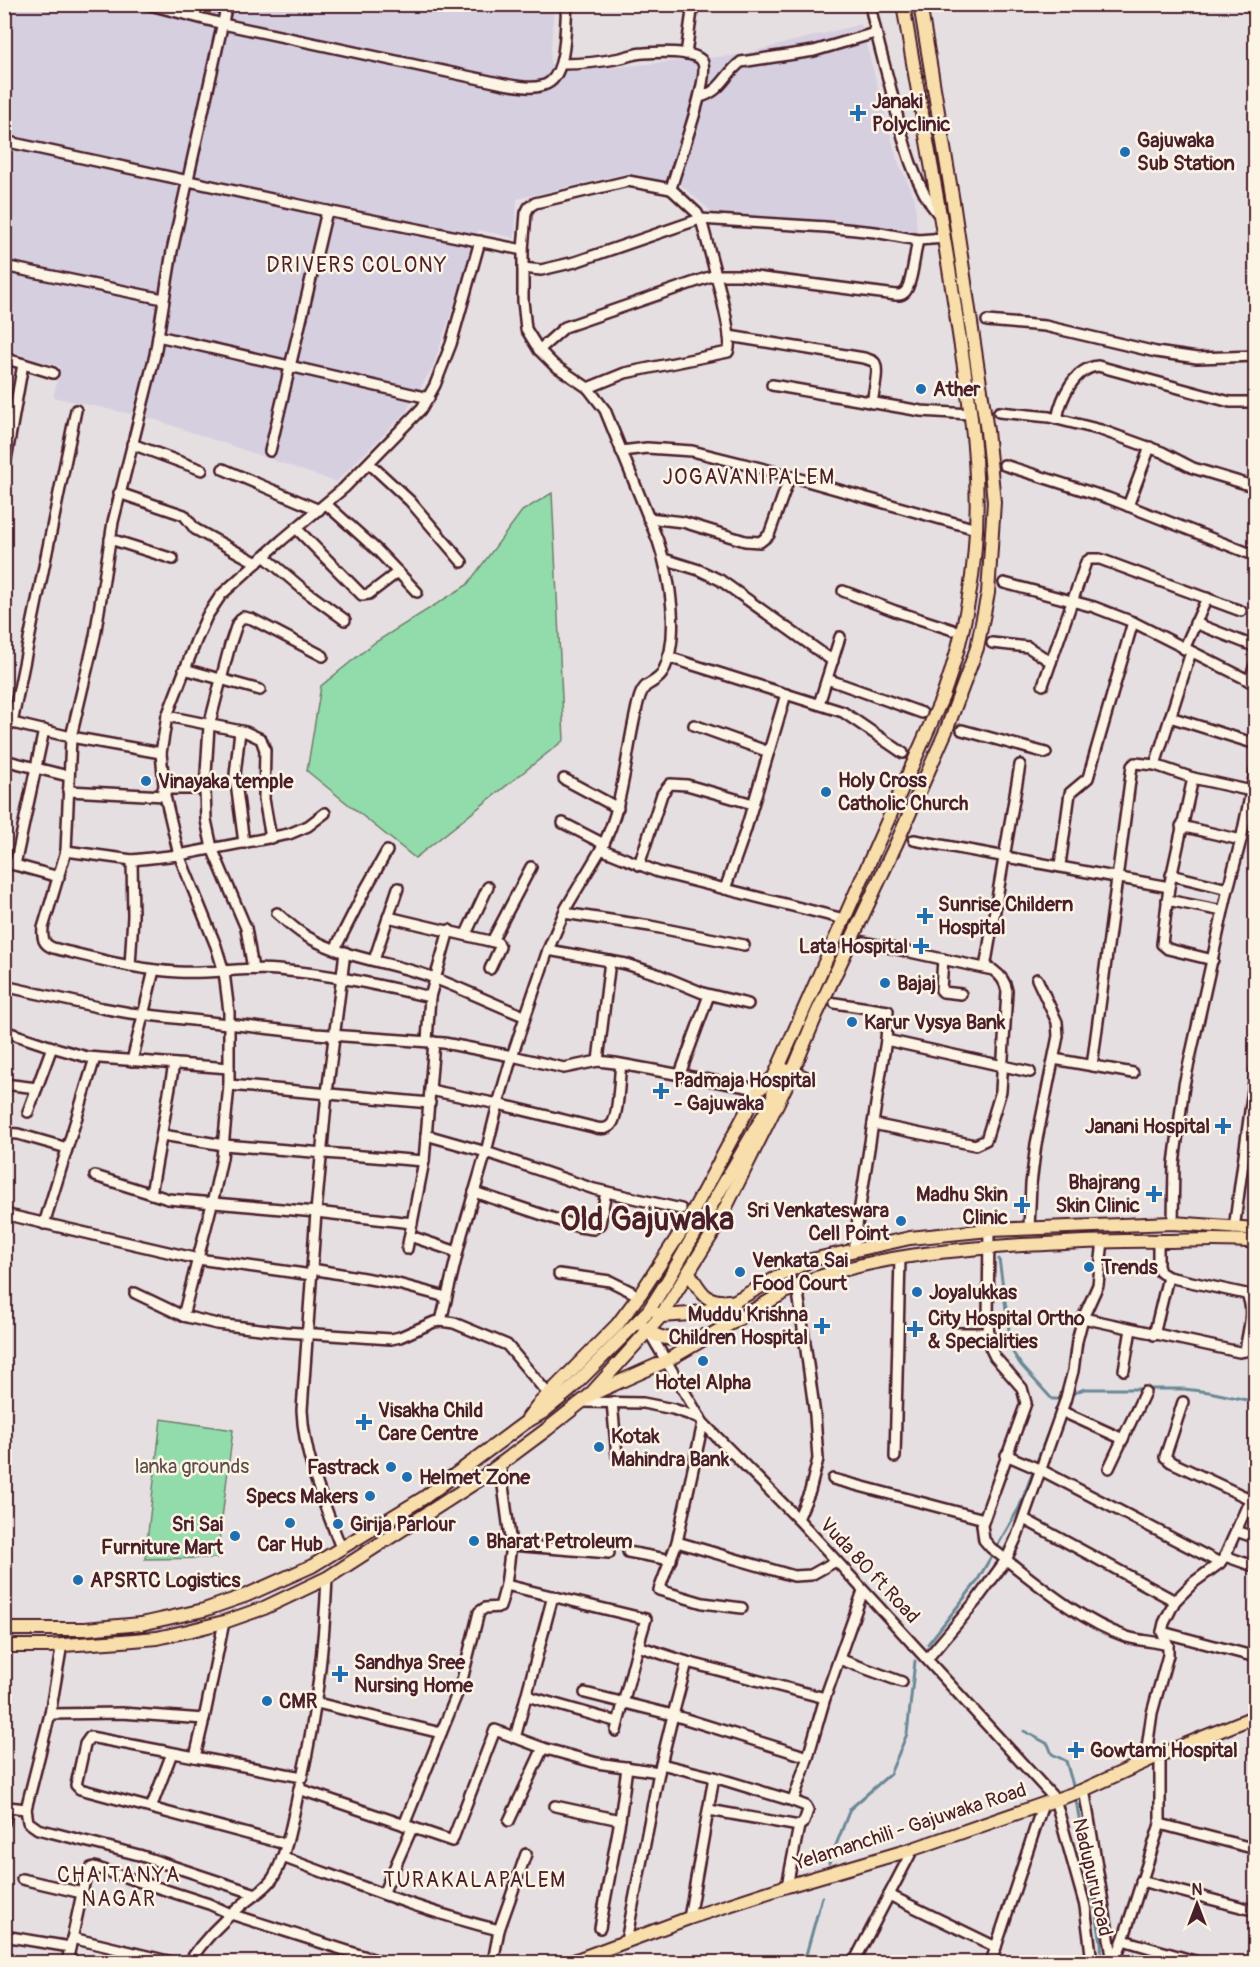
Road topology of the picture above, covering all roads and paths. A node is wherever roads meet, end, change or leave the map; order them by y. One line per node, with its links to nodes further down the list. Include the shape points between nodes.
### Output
1 (146, 4): 8 (street)
2 (227, 4): 8 (street)
3 (567, 4): 11 (street)
4 (693, 4): 10 (street)
5 (870, 4): 9 (street)
6 (903, 4): 17 (main road)
7 (920, 4): 207 (main road, via 987,431 994,502 988,593 976,648 946,731 817,1013)
8 (223, 24): 11 (street, via 521,86 550,82); 14 (street)
9 (875, 33): 12 (street, via 814,51 741,62 713,92); 17 (street, via 919,182 928,202)
10 (686, 54): 11 (street, via 644,53); 12 (street, via 703,62)
11 (562, 64)
12 (700, 97): 15 (street)
13 (4, 141): 14 (street)
14 (188, 180): 16 (street); 26 (street)
15 (671, 189): 18 (street); 22 (street, via 628,181 536,203 526,213)
16 (327, 211): 21 (street); 34 (street)
17 (941, 217): 19 (main road)
18 (700, 219): 20 (street, via 826,227); 24 (street, via 564,266); 25 (street)
19 (945, 238): 20 (street); 43 (main road)
20 (918, 240): 25 (street, via 909,283 902,294)
21 (480, 242): 22 (street); 38 (street, via 451,344)
22 (523, 250): 24 (street)
23 (4, 266): 26 (street)
24 (523, 268): 30 (street, via 526,329)
25 (715, 275): 29 (street); 30 (street, via 565,327)
26 (163, 299): 28 (street)
27 (987, 321): 31 (street, via 1060,328 1155,352 1197,358)
28 (158, 336): 34 (street); 45 (street)
29 (729, 336): 37 (street, via 728,352 625,372); 40 (street, via 874,361 877,374)
30 (539, 350): 37 (street)
31 (1256, 356)
32 (4, 358): 33 (street)
33 (23, 364): 35 (street); 53 (street)
34 (290, 367): 38 (street); 47 (street)
35 (53, 373)
36 (772, 386): 40 (street)
37 (588, 388): 48 (street, via 605,410)
38 (429, 398): 49 (street)
39 (1256, 402): 44 (street, via 1230,402 1098,366 1089,367 1068,390)
40 (872, 403): 43 (street)
41 (76, 410): 99 (street)
42 (999, 412): 44 (street)
43 (970, 414): 61 (main road)
44 (1057, 419): 46 (street)
45 (132, 444): 52 (street); 56 (street)
46 (1150, 447): 55 (street, via 1193,468); 57 (street)
47 (270, 451)
48 (621, 451): 54 (street, via 692,451); 59 (street)
49 (370, 464): 58 (street); 67 (street, via 410,501)
50 (1004, 465): 57 (street)
51 (223, 469): 58 (street)
52 (202, 470)
53 (4, 471)
54 (790, 476): 59 (street, via 769,535 760,542 683,522); 61 (street)
55 (1256, 487)
56 (119, 493): 62 (street); 65 (street, via 183,515 195,529)
57 (1128, 506): 63 (street)
58 (323, 507): 60 (street); 68 (street, via 362,535)
59 (648, 518): 66 (street)
60 (296, 528): 65 (street); 68 (street, via 362,595)
61 (976, 529): 157 (main road, via 970,589 954,665)
62 (110, 539): 64 (street); 105 (street, via 95,636)
63 (1256, 556)
64 (173, 559)
65 (260, 559): 75 (street); 88 (street, via 214,605)
66 (664, 559): 84 (street, via 672,596); 85 (street, via 720,580)
67 (462, 562)
68 (399, 572): 71 (street)
69 (1004, 583): 73 (street)
70 (843, 591): 78 (street)
71 (417, 592)
72 (1207, 598): 73 (street, via 1095,558 1086,562); 74 (street); 77 (street)
73 (1072, 602): 76 (street); 86 (street)
74 (1241, 611)
75 (345, 620)
76 (1133, 622): 82 (street); 142 (street, via 1088,778 1070,794)
77 (1195, 623): 81 (street); 82 (street)
78 (953, 630)
79 (840, 637): 85 (street)
80 (992, 643): 86 (street, via 1028,647)
81 (1256, 646)
82 (1188, 650): 91 (street); 98 (street)
83 (323, 657): 89 (street, via 243,617 233,635)
84 (668, 657): 94 (street); 124 (street, via 660,677 644,688 638,702)
85 (833, 661): 90 (street)
86 (1051, 662): 92 (street)
87 (1256, 663): 91 (street)
88 (184, 669): 89 (street); 97 (street)
89 (222, 679): 93 (street); 101 (street)
90 (827, 679): 95 (street); 96 (street)
91 (1252, 683)
92 (1043, 685)
93 (260, 690)
94 (786, 694): 95 (street); 107 (street)
95 (819, 704): 109 (street, via 851,717)
96 (922, 713)
97 (167, 716): 101 (street); 108 (street)
98 (1170, 717): 106 (street); 113 (street)
99 (8, 722): 102 (street)
100 (694, 725): 107 (street)
101 (209, 726): 104 (street); 119 (street)
102 (44, 730): 105 (street); 114 (street)
103 (962, 730): 110 (street)
104 (240, 731): 128 (street, via 258,736 264,743 264,799); 131 (street, via 235,775)
105 (71, 737): 108 (street); 116 (street)
106 (1256, 744)
107 (769, 752): 123 (street)
108 (161, 753): 122 (street)
109 (903, 753)
110 (1046, 753)
111 (4, 760): 114 (street)
112 (1020, 765): 137 (street)
113 (1155, 765): 118 (street); 146 (street, via 1141,762 1132,766)
114 (36, 768): 116 (street); 140 (street)
115 (1256, 768): 121 (street)
116 (68, 776): 120 (street)
117 (564, 778): 124 (street)
118 (1192, 778): 121 (street); 127 (street)
119 (205, 789): 122 (street); 133 (street)
120 (68, 791): 122 (street); 134 (street)
121 (1253, 792): 130 (street)
122 (164, 793): 136 (street)
123 (753, 804): 141 (street, via 687,785 670,784 662,794); 150 (street)
124 (618, 808): 132 (street)
125 (325, 813): 128 (street, via 298,830)
126 (562, 823): 132 (street)
127 (1181, 826): 130 (street); 144 (street)
128 (271, 838): 131 (street)
129 (914, 840): 137 (street)
130 (1241, 840): 151 (street)
131 (244, 843): 133 (street)
132 (603, 846): 141 (street); 155 (street)
133 (212, 848): 136 (street); 171 (street, via 246,928)
134 (66, 851): 138 (street); 145 (street)
135 (387, 851): 164 (street, via 365,890)
136 (179, 855): 138 (street); 174 (street)
137 (1004, 855): 142 (street); 170 (street)
138 (132, 860): 169 (street)
139 (4, 862): 140 (street)
140 (15, 865): 145 (street)
141 (639, 865): 150 (street)
142 (1060, 866): 146 (street)
143 (531, 867): 160 (street)
144 (1171, 875): 148 (street); 151 (street)
145 (59, 877): 169 (street, via 43,928 44,943)
146 (1118, 877): 148 (street); 200 (street)
147 (488, 887): 159 (street)
148 (1169, 887): 152 (street)
149 (399, 888): 156 (street)
150 (725, 889): 157 (street)
151 (1228, 889): 153 (street)
152 (1167, 900): 153 (street); 167 (street, via 1162,944)
153 (1223, 912): 167 (street)
154 (277, 913): 164 (street, via 307,936)
155 (564, 913): 162 (street); 163 (street)
156 (388, 917): 158 (street); 166 (street)
157 (844, 919): 203 (main road)
158 (449, 930): 159 (street); 176 (street)
159 (466, 934): 160 (street)
160 (492, 941): 172 (street, via 500,945)
161 (864, 942): 165 (street)
162 (744, 945)
163 (548, 950): 168 (street); 185 (street)
164 (340, 951): 166 (street); 175 (street)
165 (943, 959): 170 (street); 179 (street, via 941,990)
166 (374, 960): 176 (street)
167 (1213, 960): 234 (street, via 1184,1085 1174,1164)
168 (610, 961): 180 (street, via 642,968); 196 (street)
169 (130, 966): 173 (street)
170 (985, 968): 199 (street, via 1000,975 1007,991)
171 (253, 969): 174 (street); 175 (street)
172 (490, 969)
173 (154, 970): 174 (street); 184 (street)
174 (224, 972): 186 (street)
175 (342, 978): 181 (street); 188 (street)
176 (435, 978): 181 (street); 185 (street)
177 (1037, 979): 194 (street, via 1057,1022)
178 (4, 986): 184 (street)
179 (961, 994)
180 (709, 995): 183 (street); 206 (street)
181 (430, 997): 190 (street)
182 (836, 1003): 189 (street, via 888,1011)
183 (748, 1004)
184 (143, 1014): 186 (street); 195 (street)
185 (524, 1016): 192 (street)
186 (229, 1025): 188 (street); 202 (street)
187 (4, 1031): 191 (street)
188 (333, 1035): 190 (street); 213 (street)
189 (886, 1040): 199 (street); 217 (street)
190 (431, 1042): 192 (street); 211 (street)
191 (52, 1047): 193 (street); 210 (street)
192 (512, 1056): 196 (street, via 564,1068); 215 (street)
193 (95, 1058): 195 (street); 222 (street)
194 (1054, 1059): 200 (street); 237 (street, via 1036,1144)
195 (132, 1061): 197 (street)
196 (598, 1061): 198 (street)
197 (174, 1064): 202 (street); 219 (street)
198 (621, 1064): 206 (street); 215 (street, via 615,1116 605,1128)
199 (1003, 1066): 204 (street); 217 (street, via 998,1106 990,1134 981,1144)
200 (1092, 1066): 205 (street)
201 (1256, 1067): 238 (street)
202 (229, 1068): 209 (street)
203 (776, 1072): 207 (main road); 212 (main road); 260 (main road, via 773,1099)
204 (1030, 1072)
205 (1133, 1073)
206 (680, 1074): 212 (street)
207 (798, 1074): 252 (main road)
208 (4, 1084): 210 (street)
209 (229, 1085): 213 (street); 221 (street)
210 (37, 1088): 216 (street)
211 (430, 1090): 214 (street); 215 (street)
212 (758, 1090): 284 (main road, via 686,1224 641,1293 617,1325)
213 (327, 1093): 214 (street); 224 (street)
214 (430, 1103): 220 (street)
215 (498, 1104): 223 (street)
216 (28, 1112)
217 (873, 1124): 247 (street)
218 (4, 1133): 222 (street)
219 (162, 1135): 221 (street); 229 (street)
220 (426, 1135): 223 (street); 225 (street)
221 (224, 1145): 224 (street); 230 (street)
222 (67, 1148): 236 (street)
223 (486, 1152): 227 (street); 228 (street)
224 (321, 1154): 225 (street); 232 (street)
225 (424, 1161): 235 (street)
226 (95, 1176): 229 (street)
227 (474, 1192): 228 (street, via 588,1229 600,1224); 248 (street)
228 (606, 1192): 231 (street)
229 (151, 1194): 230 (street)
230 (212, 1204): 232 (street); 250 (street)
231 (681, 1209)
232 (316, 1212): 235 (street); 251 (street)
233 (4, 1215): 236 (street)
234 (1173, 1222): 237 (main road); 238 (main road)
235 (412, 1223): 241 (street)
236 (44, 1224): 250 (street)
237 (1029, 1228): 240 (main road)
238 (1234, 1229): 239 (main road)
239 (1256, 1229)
240 (989, 1230): 245 (street); 247 (main road, via 910,1238)
241 (410, 1236): 246 (street); 248 (street)
242 (1158, 1240): 243 (main road); 244 (main road); 254 (street, via 1158,1266)
243 (1103, 1241): 245 (main road); 263 (street, via 1098,1285)
244 (1256, 1242)
245 (990, 1247): 249 (main road); 271 (street)
246 (407, 1249)
247 (853, 1251): 259 (main road, via 799,1265)
248 (457, 1252): 258 (street)
249 (900, 1258): 255 (main road); 288 (street)
250 (198, 1259): 251 (street); 261 (street)
251 (312, 1272): 258 (street, via 398,1284); 269 (street)
252 (689, 1273): 259 (main road, via 707,1299); 262 (main road)
253 (559, 1274): 256 (street, via 610,1281)
254 (1168, 1276): 272 (street); 272 (street, via 1246,1294 1251,1308 1245,1351)
255 (797, 1285): 267 (main road); 295 (street, via 818,1460)
256 (632, 1292)
257 (135, 1293): 261 (street)
258 (446, 1297): 264 (street)
259 (738, 1301): 262 (main road, via 706,1312)
260 (649, 1310): 262 (main road); 265 (main road)
261 (183, 1316): 269 (street, via 245,1328)
262 (662, 1316): 268 (main road)
263 (1083, 1318): 266 (street); 282 (street)
264 (441, 1321): 269 (street, via 391,1339); 277 (street, via 507,1345)
265 (638, 1321): 268 (main road); 274 (main road)
266 (1131, 1329): 272 (street); 275 (street)
267 (720, 1330): 268 (main road, via 685,1340); 273 (main road)
268 (649, 1332): 273 (street, Vuda 80 ft Road); 276 (main road)
269 (308, 1333): 302 (street, via 303,1429 314,1476)
270 (954, 1333): 271 (street)
271 (988, 1333): 286 (street, via 995,1357 1025,1395 1023,1413)
272 (1154, 1335)
273 (666, 1361): 279 (main road); 283 (street, Vuda 80 ft Road)
274 (596, 1364): 276 (main road); 284 (main road, via 570,1390)
275 (1124, 1370)
276 (606, 1376): 279 (main road)
277 (544, 1389)
278 (1145, 1392): 285 (street)
279 (585, 1399): 280 (street); 289 (main road)
280 (612, 1402): 283 (street, via 673,1409); 287 (street)
281 (1183, 1402): 294 (street, via 1165,1456)
282 (1061, 1411): 285 (street); 291 (street)
283 (702, 1421): 295 (street, Vuda 80 ft Road); 300 (street)
284 (526, 1422): 302 (main road, via 425,1497)
285 (1123, 1439): 290 (street)
286 (1006, 1455): 291 (street); 296 (street)
287 (617, 1456)
288 (895, 1457)
289 (500, 1463): 301 (street); 310 (main road)
290 (1110, 1468)
291 (1041, 1470): 297 (street); 305 (street)
292 (833, 1479): 296 (street)
293 (1256, 1486): 294 (street)
294 (1250, 1499): 298 (street)
295 (798, 1519): 308 (street, Vuda 80 ft Road)
296 (984, 1519): 307 (street, via 984,1540)
297 (1024, 1520): 307 (street); 314 (street)
298 (1236, 1531): 299 (street); 305 (street)
299 (1256, 1538)
300 (677, 1542): 306 (street); 308 (street, via 794,1576 811,1575)
301 (511, 1545): 304 (street); 311 (street)
302 (341, 1548): 317 (main road, via 286,1579 247,1595 164,1620 109,1628)
303 (628, 1552): 306 (street)
304 (609, 1553)
305 (1223, 1559): 309 (street); 314 (street)
306 (671, 1560): 315 (street, via 659,1590 703,1603)
307 (1006, 1560): 320 (street, via 1096,1623 1128,1637); 325 (street)
308 (836, 1561): 312 (street, Vuda 80 ft Road)
309 (1256, 1567)
310 (327, 1578): 316 (main road); 332 (street)
311 (506, 1585): 313 (street); 337 (street, via 500,1607 479,1612 461,1684)
312 (863, 1591): 324 (street); 325 (street, Vuda 80 ft Road)
313 (553, 1596): 322 (street, via 646,1619); 329 (street)
314 (1175, 1601): 318 (street)
315 (742, 1608)
316 (224, 1622): 319 (main road, via 157,1638); 336 (street)
317 (4, 1629)
318 (1162, 1632): 320 (street); 323 (street)
319 (63, 1644): 321 (main road); 333 (street)
320 (1168, 1645): 344 (street)
321 (4, 1646)
322 (638, 1646): 326 (street); 331 (street)
323 (1256, 1657)
324 (839, 1659): 327 (street); 330 (street)
325 (927, 1659): 351 (street, Vuda 80 ft Road)
326 (687, 1662): 330 (street); 334 (street)
327 (902, 1682)
328 (585, 1693): 331 (street)
329 (526, 1696): 331 (street, via 617,1727); 338 (street)
330 (825, 1698): 342 (street)
331 (624, 1702): 334 (street)
332 (317, 1703): 337 (street); 347 (street)
333 (50, 1714): 336 (street, via 122,1713); 356 (street)
334 (673, 1715): 342 (street); 346 (street)
335 (1256, 1716): 341 (main road, Yelamanchili - Gajuwaka Road)
336 (204, 1719): 343 (street)
337 (441, 1733): 362 (street)
338 (515, 1738): 339 (street); 362 (street, via 495,1730 452,1841)
339 (543, 1748): 345 (street); 359 (street)
340 (172, 1753): 343 (street); 355 (street); 355 (street, via 94,1737 85,1744 77,1787)
341 (1160, 1755): 344 (main road, Yelamanchili - Gajuwaka Road); 361 (street)
342 (808, 1756): 352 (street)
343 (195, 1757): 347 (street)
344 (1145, 1762): 350 (main road, Yelamanchili - Gajuwaka Road)
345 (627, 1767): 346 (street); 358 (street)
346 (661, 1768): 348 (street); 383 (street)
347 (302, 1776): 349 (street)
348 (714, 1777): 352 (street); 357 (street)
349 (299, 1789): 362 (street); 364 (street)
350 (1082, 1790): 351 (main road, Yelamanchili - Gajuwaka Road); 387 (street)
351 (1053, 1800): 365 (main road, Yelamanchili - Gajuwaka Road); 385 (street); 386 (street, Nadupuru road, via 1085,1906)
352 (793, 1801): 363 (street, via 808,1810)
353 (6, 1806): 356 (street); 360 (street)
354 (555, 1806): 358 (street)
355 (151, 1808): 364 (street)
356 (26, 1809): 373 (street, via 28,1822 38,1830 139,1855)
357 (708, 1810): 363 (street); 378 (street)
358 (620, 1820): 379 (street)
359 (510, 1821)
360 (4, 1823)
361 (1160, 1824): 366 (street); 370 (street)
362 (408, 1826): 374 (street)
363 (800, 1826): 371 (street)
364 (285, 1844): 368 (street)
365 (913, 1849): 371 (main road, Yelamanchili - Gajuwaka Road); 375 (street)
366 (1256, 1849)
367 (526, 1854): 380 (street)
368 (282, 1857): 373 (street, via 272,1879); 374 (street)
369 (22, 1879): 372 (street)
370 (1142, 1881): 376 (street); 382 (street)
371 (787, 1886): 378 (main road, Yelamanchili - Gajuwaka Road)
372 (82, 1893): 377 (street, via 88,1872 99,1868); 384 (street)
373 (256, 1894): 377 (street)
374 (383, 1894): 380 (street, via 453,1919)
375 (889, 1895): 385 (street); 394 (street)
376 (1256, 1911)
377 (231, 1914): 390 (street); 391 (street)
378 (689, 1918): 383 (main road, Yelamanchili - Gajuwaka Road)
379 (600, 1928)
380 (499, 1930): 392 (street)
381 (4, 1936): 384 (street)
382 (1123, 1940): 387 (street); 396 (street)
383 (626, 1941): 393 (main road, Yelamanchili - Gajuwaka Road)
384 (71, 1942): 388 (street); 389 (street)
385 (996, 1947): 395 (street)
386 (1092, 1960): 387 (street)
387 (1113, 1960)
388 (67, 1962)
389 (172, 1962)
390 (189, 1962)
391 (382, 1962)
392 (493, 1962)
393 (572, 1962)
394 (854, 1962)
395 (991, 1962)
396 (1198, 1962)

